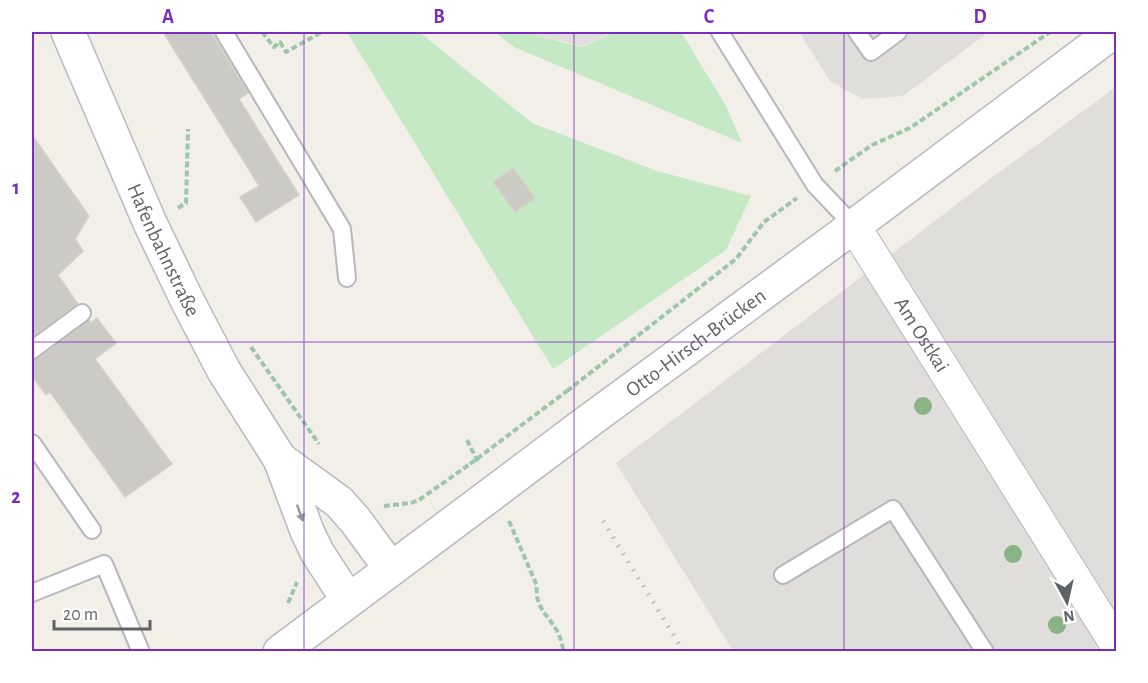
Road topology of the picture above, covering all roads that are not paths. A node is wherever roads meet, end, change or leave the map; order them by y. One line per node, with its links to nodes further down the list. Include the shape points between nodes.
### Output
1 (68, 32): 12 (main road, Hafenbahnstraße, via 187,300 224,371)
2 (224, 32): 8 (lane, via 342,229)
3 (720, 32): 7 (lane, Am Ostkai, via 815,185)
4 (857, 32): 5 (lane, via 871,52)
5 (898, 32)
6 (1113, 32): 7 (main road, Otto-Hirsch-Brücken)
7 (854, 226): 14 (main road, Otto-Hirsch-Brücken, bridge); 18 (street, Am Ostkai)
8 (347, 278)
9 (82, 313): 10 (lane)
10 (32, 350)
11 (32, 443): 13 (lane)
12 (280, 459): 14 (main road, Hafenbahnstraße, via 339,502); 17 (main road, Hafenbahnstraße, one-way to 17, via 317,552)
13 (92, 530)
14 (391, 569): 17 (main road, Otto-Hirsch-Brücken)
15 (783, 575): 21 (lane, via 893,509)
16 (32, 593): 19 (lane, via 104,564)
17 (348, 600): 20 (main road, Otto-Hirsch-Brücken)
18 (1116, 644)
19 (141, 651)
20 (280, 651)
21 (985, 651)

